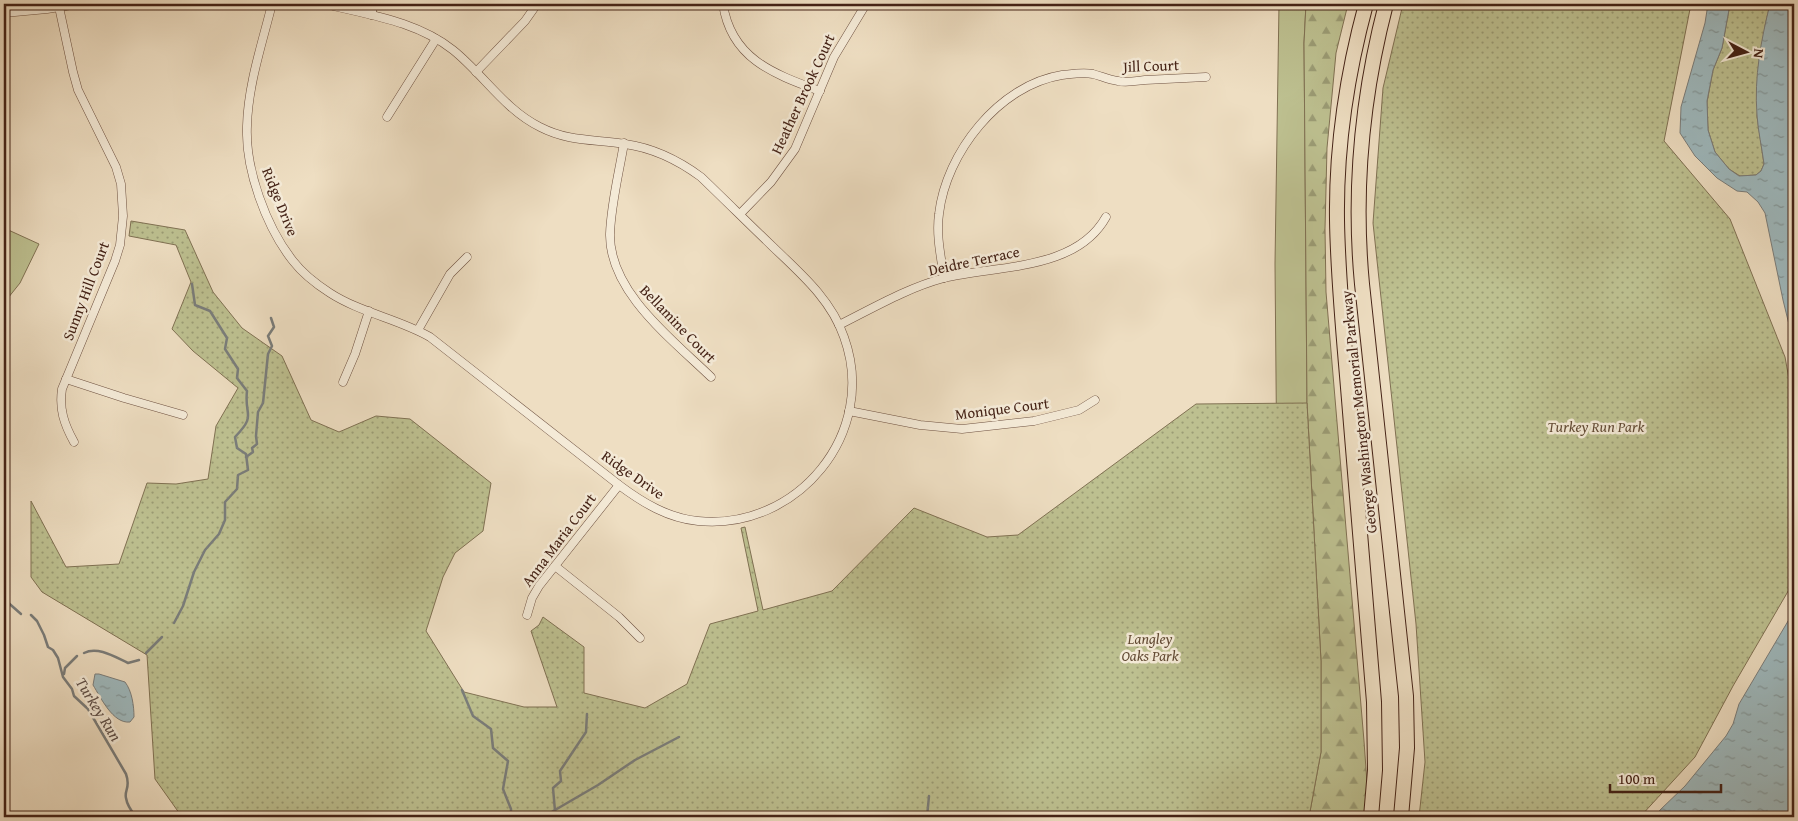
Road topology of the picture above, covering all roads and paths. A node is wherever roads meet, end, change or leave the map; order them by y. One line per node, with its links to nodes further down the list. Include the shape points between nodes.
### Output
1 (78, 4): 10 (street)
2 (272, 4): 23 (street, Ridge Drive, via 248,114 247,146 254,179 283,248 306,276 332,295)
3 (325, 4): 12 (street, Ridge Drive)
4 (374, 4): 12 (street)
5 (537, 4): 14 (street, via 525,22)
6 (723, 4): 16 (street, via 730,28 750,56 770,72)
7 (866, 4): 16 (street, Heather Brook Court, via 834,57)
8 (1366, 4): 39 (highway, George Washington Memorial Parkway, via 1344,113 1337,220 1374,702 1375,770)
9 (1386, 4): 40 (highway, George Washington Memorial Parkway, via 1364,114 1358,224 1406,689 1407,748)
10 (59, 7): 11 (street); 27 (street, Sunny Hill Court, via 78,90 116,167 123,208 115,261)
11 (4, 13)
12 (371, 15): 13 (street, Ridge Drive, via 410,26)
13 (436, 39): 14 (street, Ridge Drive); 17 (street)
14 (476, 72): 18 (street, Ridge Drive, via 511,107 540,127 569,138)
15 (1206, 77): 22 (street, Jill Court, via 1119,82 1086,72 1061,75 1023,89 1004,102 969,138 952,165 946,182 938,230)
16 (820, 91): 19 (street, Heather Brook Court, via 790,158)
17 (387, 117)
18 (624, 144): 19 (street, Ridge Drive, via 656,152 687,167); 26 (street, Bellamine Court, via 610,235 616,265 637,305)
19 (740, 214): 24 (street, Ridge Drive, via 817,291)
20 (1106, 217): 22 (street, Deidre Terrace, via 1090,239 1070,251 1046,260)
21 (468, 257): 25 (street, via 450,274)
22 (944, 278): 24 (street, Deidre Terrace)
23 (369, 311): 25 (street, Ridge Drive); 28 (street)
24 (839, 325): 30 (street, Ridge Drive, via 852,368)
25 (418, 330): 33 (street, Ridge Drive)
26 (710, 377)
27 (66, 379): 31 (street); 32 (street, Sunny Hill Court, via 61,408 65,426)
28 (343, 382)
29 (1095, 400): 30 (street, Monique Court, via 1079,410 1034,421 962,429 920,425)
30 (849, 411): 33 (street, Ridge Drive, via 837,446 815,476 798,493 754,516 721,522 681,518 652,507)
31 (183, 415)
32 (74, 442)
33 (619, 485): 34 (street, Anna Maria Court)
34 (555, 566): 35 (street, Anna Maria Court, via 539,586); 36 (street)
35 (526, 615)
36 (640, 638)
37 (4, 814): 38 (street)
38 (7, 817)
39 (1371, 817)
40 (1401, 817)

